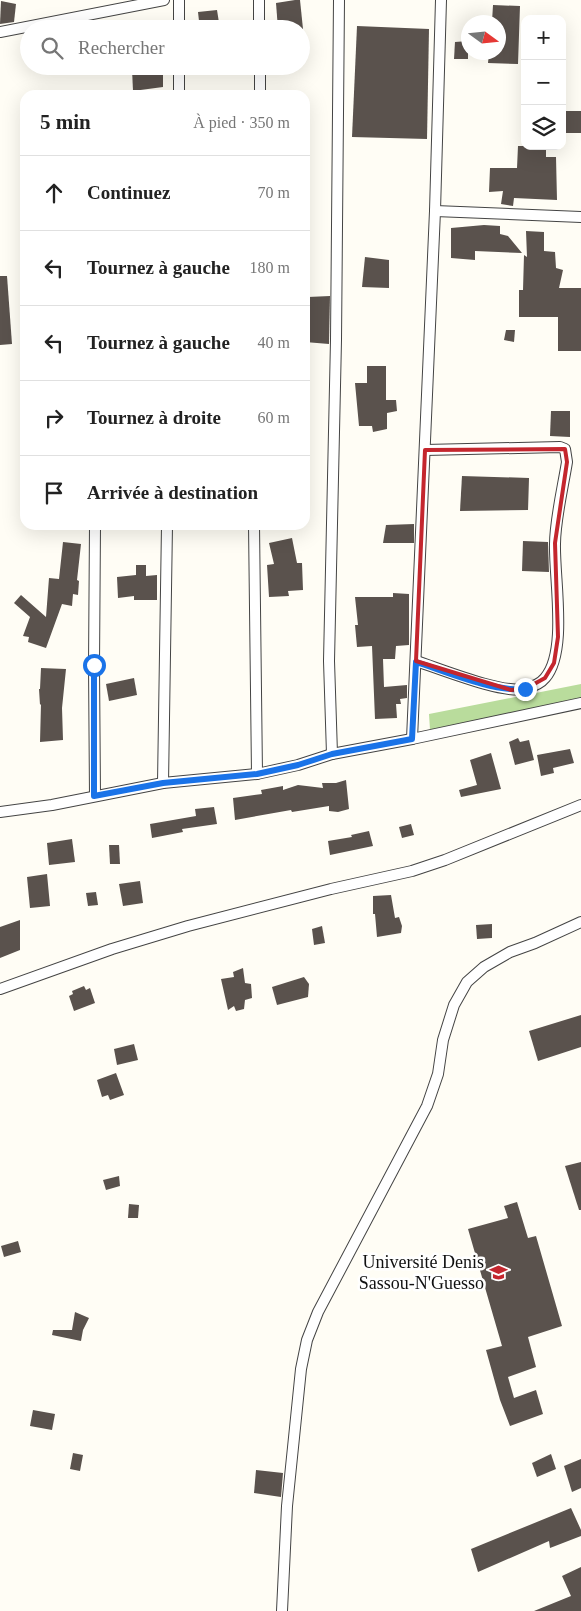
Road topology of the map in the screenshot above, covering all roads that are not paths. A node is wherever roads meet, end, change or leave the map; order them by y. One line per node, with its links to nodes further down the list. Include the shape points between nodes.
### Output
1 (164, 0): 6 (street)
2 (179, 0): 7 (street)
3 (259, 0): 8 (street)
4 (339, 0): 24 (street, via 329,661)
5 (441, 0): 15 (street)
6 (62, 20)
7 (179, 20)
8 (259, 20)
9 (20, 28): 10 (street)
10 (0, 32)
11 (179, 75): 13 (street)
12 (260, 75): 14 (street)
13 (179, 90)
14 (260, 90)
15 (435, 211): 16 (street); 17 (street)
16 (581, 217)
17 (425, 450): 21 (street); 21 (street, via 560,447 565,449 567,462 555,543 558,637 554,663 545,678 525,689 511,690)
18 (96, 530): 27 (street)
19 (167, 530): 26 (street)
20 (254, 530): 25 (street)
21 (416, 662): 23 (street)
22 (581, 703): 23 (street)
23 (412, 739): 24 (street)
24 (332, 754): 25 (street)
25 (257, 774): 26 (street)
26 (163, 783): 27 (street)
27 (94, 796): 29 (street)
28 (581, 805): 31 (street, via 412,871 188,926)
29 (0, 812)
30 (581, 922): 32 (street, via 510,952 484,967 468,982 454,1005 443,1040 438,1074 426,1106 318,1312 307,1340 302,1368 287,1506)
31 (0, 989)
32 (282, 1611)

